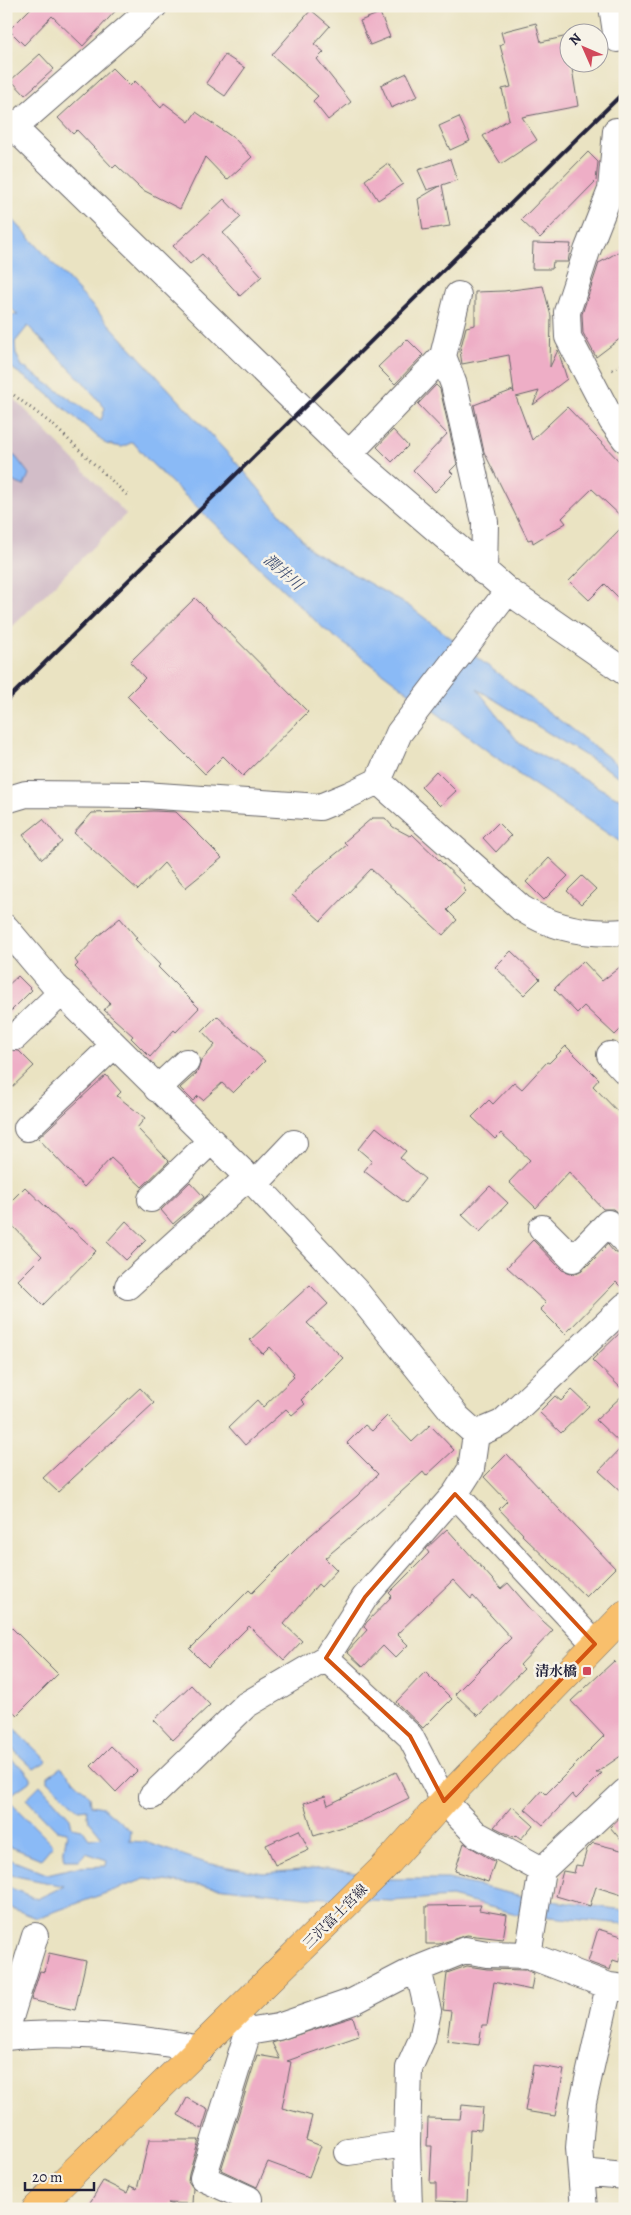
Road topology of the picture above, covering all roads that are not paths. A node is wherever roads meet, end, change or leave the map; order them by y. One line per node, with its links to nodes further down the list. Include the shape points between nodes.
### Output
1 (154, 6): 4 (street)
2 (612, 6): 3 (street, via 617,39)
3 (625, 37)
4 (10, 124): 9 (street)
5 (616, 131): 8 (street, via 611,190 586,251 567,312 568,337 612,421)
6 (458, 295): 7 (street)
7 (443, 356): 9 (street); 10 (street, via 454,385 485,522)
8 (625, 439)
9 (348, 454): 10 (street)
10 (484, 572): 11 (street)
11 (500, 602): 12 (street); 13 (street, via 399,733)
12 (625, 672)
13 (378, 781): 14 (street, via 320,807 144,795 26,794); 16 (street, via 536,918 562,928 608,934)
14 (6, 800)
15 (6, 928): 17 (street)
16 (625, 932)
17 (62, 992): 18 (street); 19 (street)
18 (15, 1037)
19 (114, 1045): 21 (street); 22 (street)
20 (186, 1062): 21 (street)
21 (157, 1089): 23 (street)
22 (27, 1128)
23 (211, 1141): 25 (street); 26 (street)
24 (294, 1143): 25 (street)
25 (252, 1180): 29 (street); 31 (street, via 355,1290 457,1417)
26 (151, 1199)
27 (542, 1228): 28 (street, via 573,1259 608,1224)
28 (625, 1241)
29 (128, 1286)
30 (625, 1306): 31 (street, via 502,1423)
31 (476, 1434): 32 (street, via 471,1469)
32 (455, 1494): 34 (street); 35 (street, via 365,1597)
33 (625, 1614): 34 (main road, 三沢富士宮線)
34 (596, 1644): 38 (main road, 三沢富士宮線)
35 (326, 1658): 37 (street, via 246,1705); 38 (street, via 410,1736)
36 (625, 1792): 39 (street)
37 (152, 1796)
38 (444, 1801): 39 (street, via 476,1834); 44 (main road, 三沢富士宮線, via 342,1909)
39 (539, 1880): 41 (street)
40 (35, 1936): 45 (street)
41 (528, 1955): 42 (street, via 465,1950); 43 (street)
42 (418, 1969): 44 (street, via 354,2001 278,2027); 48 (street, via 428,2011 422,2039 409,2068)
43 (617, 1987): 50 (street, via 583,2102 579,2148)
44 (241, 2024): 47 (main road, 三沢富士宮線); 53 (street, via 203,2178 249,2199)
45 (6, 2031)
46 (6, 2037): 47 (street, via 39,2033 164,2042)
47 (200, 2049): 52 (main road, 三沢富士宮線)
48 (407, 2144): 49 (street); 54 (street)
49 (348, 2152)
50 (581, 2172): 51 (street); 55 (street)
51 (625, 2176)
52 (36, 2209)
53 (246, 2209)
54 (409, 2209)
55 (584, 2209)

